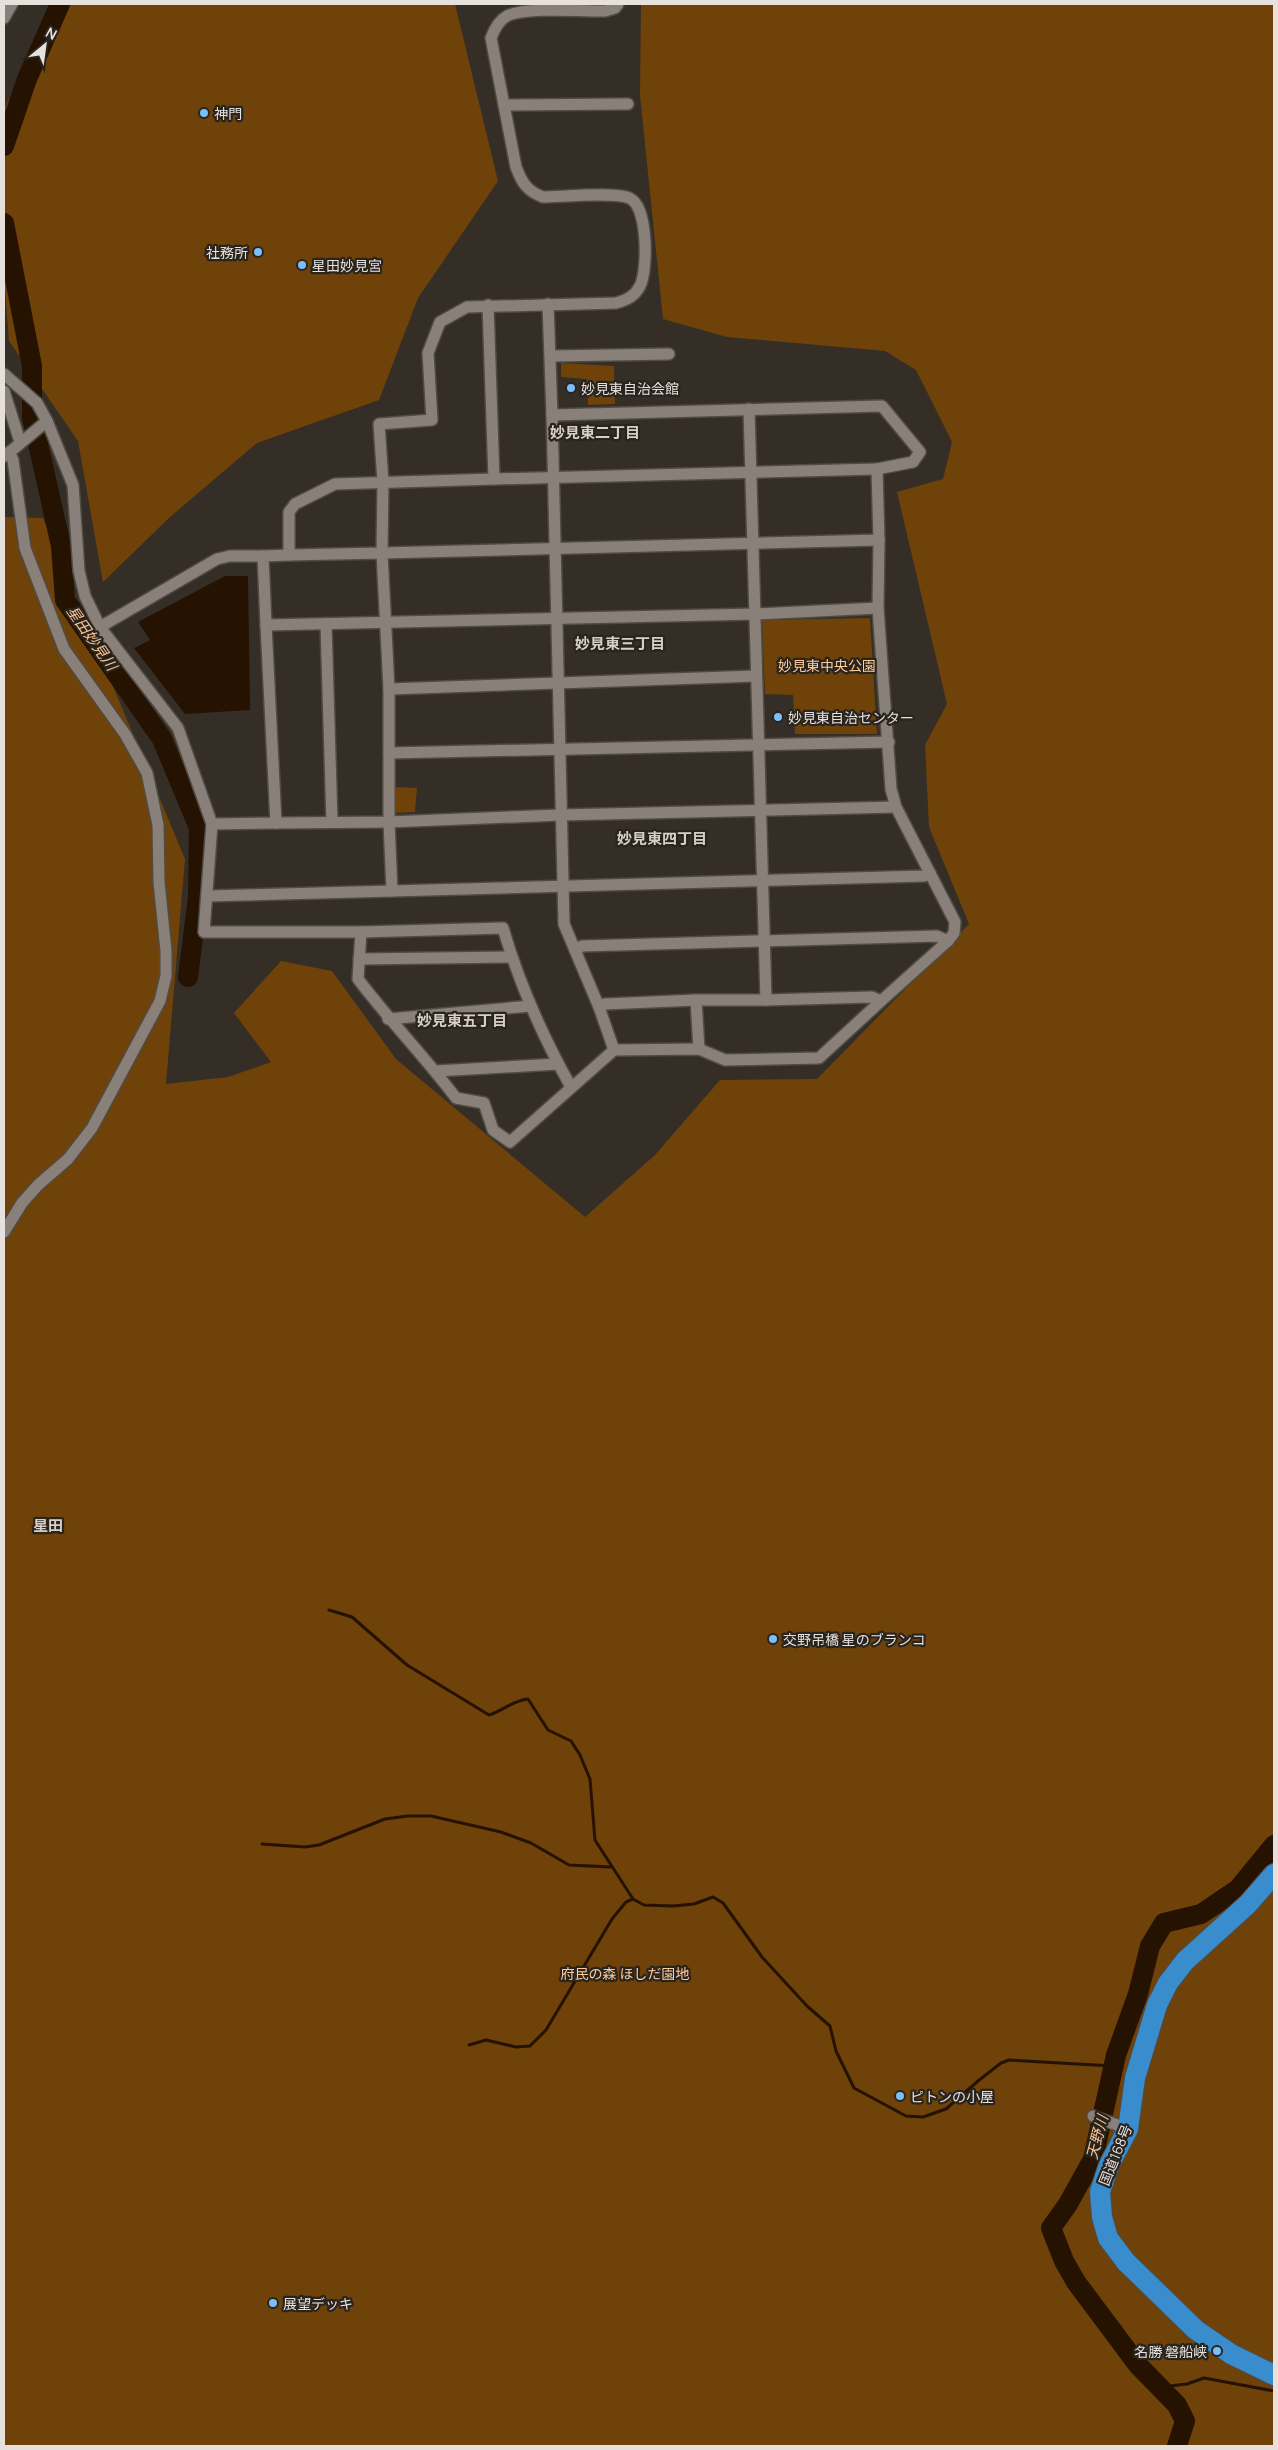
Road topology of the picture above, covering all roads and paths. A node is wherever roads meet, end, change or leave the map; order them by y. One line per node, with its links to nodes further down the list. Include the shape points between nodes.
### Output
1 (12, 4): 3 (street)
2 (618, 4): 5 (street, via 604,11 523,12 506,17 497,25 491,38)
3 (4, 18)
4 (628, 104): 5 (street)
5 (504, 105): 6 (street, via 516,167 523,185 532,193 543,197 617,195 631,199 644,221 645,276 640,288 629,299 616,303)
6 (548, 304): 7 (street); 9 (street)
7 (488, 305): 19 (street); 21 (street, via 467,307 440,322 428,353 432,420 379,424)
8 (669, 354): 9 (street)
9 (551, 356): 13 (street)
10 (5, 380): 14 (street, via 37,403)
11 (4, 391): 15 (street)
12 (749, 408): 13 (street); 17 (street, via 882,406 920,452 913,462); 18 (street)
13 (552, 415): 20 (street)
14 (43, 424): 15 (street); 34 (street, via 73,485 79,571 85,596)
15 (24, 439): 16 (street)
16 (6, 455): 71 (street, via 13,460 25,548 64,649 125,734 147,773 158,818 166,976 160,1001 92,1128 68,1159 22,1203)
17 (877, 469): 18 (street); 22 (street)
18 (750, 472): 20 (street); 23 (street)
19 (494, 479): 20 (street); 21 (street)
20 (553, 479): 24 (street)
21 (383, 482): 25 (street); 26 (street, via 335,484 295,504 289,512)
22 (879, 540): 23 (street); 28 (street)
23 (753, 543): 24 (street); 29 (street)
24 (555, 550): 25 (street); 30 (street)
25 (382, 554): 26 (street); 31 (street)
26 (289, 555): 27 (street)
27 (263, 556): 33 (street); 34 (street, via 217,559)
28 (878, 608): 29 (street); 38 (street)
29 (756, 614): 30 (street); 35 (street)
30 (556, 617): 31 (street); 36 (street)
31 (384, 623): 32 (street); 37 (street)
32 (326, 624): 33 (street); 45 (street)
33 (266, 625): 47 (street)
34 (100, 627): 48 (street, via 178,728)
35 (756, 676): 36 (street); 39 (street)
36 (558, 683): 37 (street); 40 (street)
37 (389, 689): 41 (street)
38 (888, 742): 39 (street); 42 (street, via 891,789)
39 (758, 744): 40 (street); 43 (street)
40 (560, 750): 41 (street); 44 (street)
41 (390, 752): 46 (street)
42 (896, 807): 43 (street); 49 (street)
43 (759, 812): 44 (street); 50 (street)
44 (560, 815): 46 (street); 51 (street)
45 (332, 822): 46 (street); 47 (street)
46 (389, 822): 52 (street)
47 (276, 823): 48 (street)
48 (212, 824): 53 (street)
49 (930, 873): 50 (street, via 924,876); 56 (street, via 954,922 954,933)
50 (761, 881): 51 (street); 55 (street)
51 (562, 886): 52 (street); 57 (street, via 564,924)
52 (392, 891): 53 (street)
53 (207, 896): 54 (street, via 204,932)
54 (361, 932): 58 (street, via 503,928); 59 (street)
55 (763, 941): 56 (street, via 938,936); 57 (street, via 582,946); 61 (street)
56 (948, 941): 62 (street)
57 (575, 950): 64 (street)
58 (511, 957): 59 (street); 63 (street)
59 (359, 959): 65 (street, via 358,979)
60 (696, 1000): 61 (street); 64 (street, via 605,1004); 66 (street)
61 (766, 1000): 62 (street, via 872,997)
62 (881, 1001): 66 (street, via 819,1058 725,1060)
63 (531, 1006): 65 (street); 68 (street)
64 (599, 1007): 67 (street)
65 (388, 1019): 69 (street)
66 (699, 1049): 67 (street)
67 (614, 1050): 70 (street)
68 (558, 1064): 69 (street); 70 (street)
69 (436, 1071): 70 (street, via 456,1098 484,1103 493,1130 510,1142)
70 (571, 1087)
71 (4, 1232)
72 (1274, 1874): 74 (highway, 国道168号, via 1248,1904 1185,1960 1168,1983 1157,2005)
73 (1093, 2116): 74 (street)
74 (1124, 2127): 75 (highway, 国道168号, via 1100,2192 1108,2238 1126,2262 1196,2330 1231,2354)
75 (1274, 2375)

